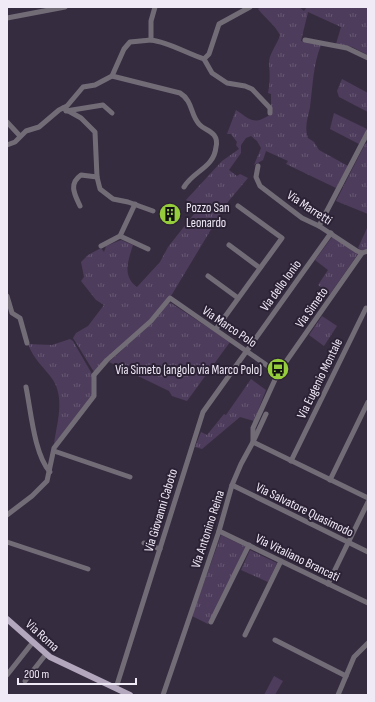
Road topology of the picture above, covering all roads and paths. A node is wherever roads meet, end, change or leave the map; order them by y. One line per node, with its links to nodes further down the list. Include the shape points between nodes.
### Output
1 (65, 7): 4 (street)
2 (156, 7): 5 (street, via 151,21)
3 (250, 7): 8 (street, via 219,24 211,48)
4 (7, 18)
5 (151, 40): 8 (street, via 161,41); 9 (street, via 133,41 127,45)
6 (306, 40): 7 (street, via 347,48)
7 (368, 58)
8 (204, 59): 12 (street, via 212,73 227,83 245,86 256,92 270,108)
9 (112, 76): 10 (street, via 83,87); 20 (street, via 187,97 198,124 214,135 217,141 216,151 211,161 190,177)
10 (64, 109): 11 (street, via 103,105); 15 (street, via 39,127 29,129); 19 (street, via 81,118 95,132)
11 (112, 113)
12 (270, 113)
13 (7, 122): 15 (street)
14 (368, 132): 16 (street)
15 (20, 136): 17 (street, via 15,142)
16 (366, 141): 25 (street)
17 (7, 145)
18 (258, 166): 25 (street, Via Marretti, via 256,177 260,186 302,218)
19 (97, 177): 21 (street, via 100,189 109,197); 22 (street, via 81,175 74,183 73,190)
20 (184, 186)
21 (135, 204): 24 (street); 27 (street)
22 (80, 206)
23 (238, 206): 32 (street, via 282,238)
24 (153, 211)
25 (319, 226): 26 (street, Via Marretti)
26 (331, 234): 31 (street, Via Marretti); 39 (street, Via dello Ionio)
27 (120, 236): 29 (street); 30 (street)
28 (229, 245): 32 (street)
29 (101, 246)
30 (148, 249)
31 (365, 252): 40 (street, Via Simeto)
32 (260, 268): 35 (street)
33 (208, 276): 35 (street)
34 (7, 296): 38 (street, via 12,313 20,318)
35 (238, 298): 37 (street)
36 (368, 309): 46 (street, Via Eugenio Montale, via 366,308)
37 (216, 329): 39 (street, Via Marco Polo); 45 (street, Via Marco Polo, via 170,298 151,321 94,375 92,399 74,420)
38 (26, 343)
39 (246, 350): 40 (street, Via Marco Polo); 59 (street, Via Giovanni Caboto, via 203,412)
40 (278, 373): 44 (street, Via Antonino Reina, via 253,428)
41 (26, 387): 47 (street, via 40,450)
42 (368, 402): 49 (street)
43 (266, 414): 44 (street)
44 (253, 442): 46 (street); 50 (street, Via Antonino Reina, via 240,464)
45 (54, 451): 47 (street); 48 (street)
46 (291, 461): 49 (street)
47 (50, 472): 53 (street, via 42,487)
48 (130, 477)
49 (330, 480): 51 (street)
50 (232, 486): 54 (street, Via Antonino Reina); 56 (street, Via Salvatore Quasimodo)
51 (368, 498)
52 (368, 502): 56 (street)
53 (7, 515)
54 (219, 531): 58 (street, Via Vitaliano Brancati); 77 (street, Via Antonino Reina)
55 (7, 542): 62 (street)
56 (348, 542): 60 (street, Via Salvatore Quasimodo); 63 (street)
57 (144, 543): 59 (street)
58 (249, 545): 61 (street, Via Vitaliano Brancati); 66 (street)
59 (160, 549): 75 (street, Via Giovanni Caboto)
60 (368, 552)
61 (281, 561): 63 (street, Via Vitaliano Brancati); 67 (street)
62 (88, 569)
63 (328, 584): 64 (street, Via Vitaliano Brancati)
64 (368, 603)
65 (7, 619): 69 (main road, Via Roma)
66 (211, 622)
67 (244, 635)
68 (275, 640): 73 (street)
69 (33, 642): 71 (main road, Via Roma); 72 (street)
70 (368, 643): 73 (street, via 354,657)
71 (46, 654): 74 (street); 75 (main road, Via Roma, via 59,663)
72 (7, 675)
73 (346, 676): 78 (street)
74 (25, 681)
75 (116, 688): 76 (main road, Via Roma)
76 (130, 695)
77 (163, 695)
78 (338, 695)

